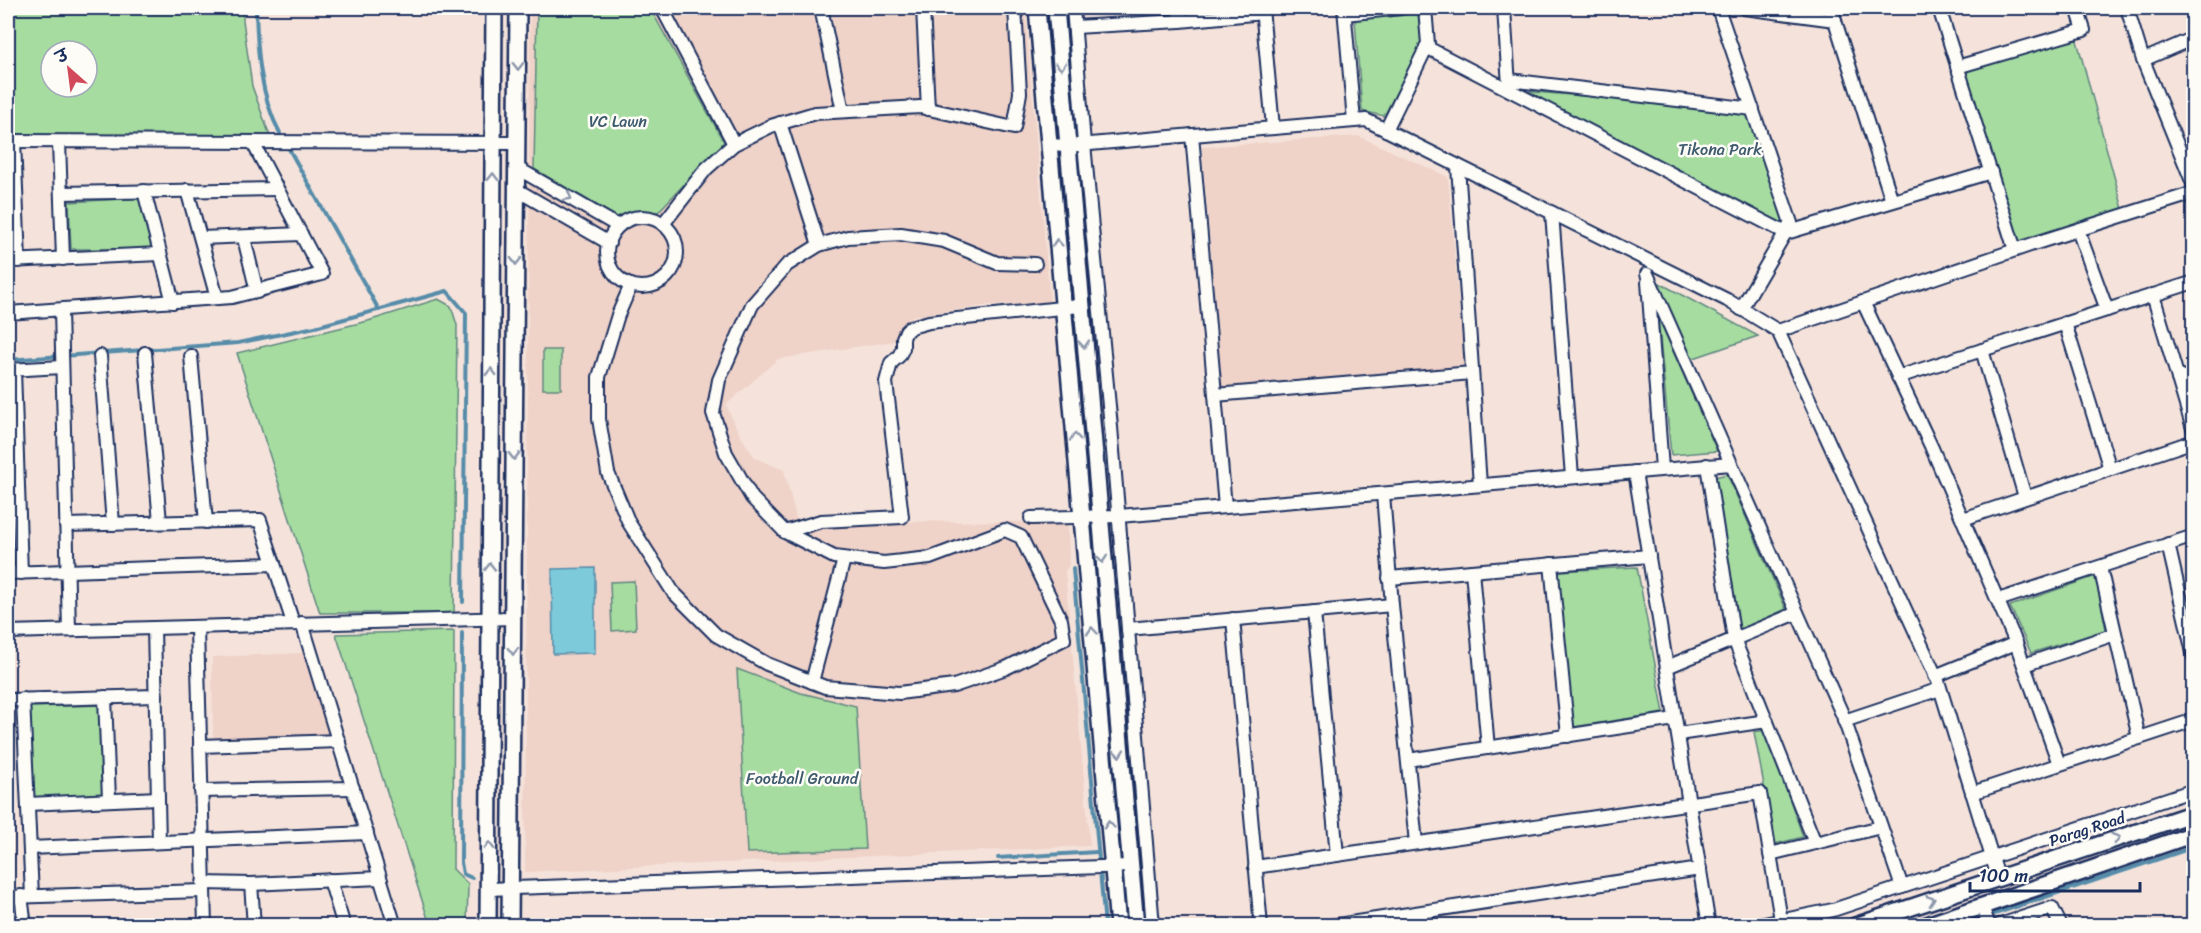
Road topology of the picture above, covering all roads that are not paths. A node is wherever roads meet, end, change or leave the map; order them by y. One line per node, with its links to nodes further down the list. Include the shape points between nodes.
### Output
1 (494, 8): 42 (street)
2 (518, 8): 44 (street, one-way to 44)
3 (662, 8): 45 (street)
4 (821, 8): 34 (street)
5 (923, 8): 32 (street)
6 (1015, 8): 32 (street, via 1020,93 1014,128)
7 (1037, 8): 47 (street)
8 (1056, 8): 48 (street, one-way to 48)
9 (1073, 8): 26 (street)
10 (1179, 8): 25 (street)
11 (1401, 8): 22 (street)
12 (1425, 8): 28 (street)
13 (1504, 8): 31 (street)
14 (1718, 8): 33 (street)
15 (1744, 8): 24 (street)
16 (1831, 8): 24 (street)
17 (1939, 8): 30 (street)
18 (2077, 8): 30 (street, via 2084,30)
19 (2127, 8): 29 (street)
20 (2191, 8): 23 (street)
21 (1263, 10): 25 (street); 37 (street)
22 (1344, 11): 35 (street)
23 (2193, 12)
24 (1835, 20): 59 (street)
25 (1180, 21): 26 (street)
26 (1075, 27): 46 (street)
27 (2193, 38): 29 (street)
28 (1426, 47): 31 (street); 38 (street)
29 (2143, 60): 52 (street)
30 (1957, 67): 51 (street)
31 (1509, 85): 33 (street); 64 (street)
32 (928, 109): 34 (street)
33 (1753, 109): 64 (street, via 1791,224)
34 (843, 111): 36 (street, via 815,113)
35 (1354, 121): 37 (street); 38 (street, via 1366,120)
36 (780, 123): 45 (street); 69 (street)
37 (1273, 128): 39 (street)
38 (1386, 130): 49 (street)
39 (1192, 135): 46 (street); 101 (street)
40 (11, 141): 41 (street); 73 (street)
41 (59, 142): 43 (street); 57 (street)
42 (493, 142): 43 (street); 44 (street); 142 (street, one-way to 42)
43 (254, 143): 53 (street)
44 (517, 143): 50 (street)
45 (734, 144): 61 (street, via 706,169)
46 (1084, 144): 48 (street); 116 (street)
47 (1049, 145): 48 (street); 84 (street, one-way to 47)
48 (1067, 146): 83 (street)
49 (1458, 166): 60 (street); 97 (street)
50 (517, 168): 55 (street); 62 (street, one-way to 62)
51 (1990, 172): 59 (street); 70 (street)
52 (2193, 186)
53 (278, 189): 54 (street); 65 (street)
54 (187, 190): 56 (street); 66 (street)
55 (517, 190): 68 (street); 143 (street, one-way to 143)
56 (144, 191): 57 (street); 71 (street)
57 (61, 193): 72 (street)
58 (2193, 193): 63 (street)
59 (1892, 201): 64 (street)
60 (1552, 213): 75 (street); 110 (street)
61 (663, 224): 62 (street, via 644,216); 77 (street, via 675,238 678,253 674,268 654,285)
62 (618, 226): 68 (street)
63 (2078, 230): 70 (street); 87 (street)
64 (1786, 233): 85 (street)
65 (302, 234): 67 (street); 78 (street, via 322,274)
66 (201, 238): 67 (street); 80 (street)
67 (244, 238): 78 (street)
68 (609, 243): 77 (street, via 609,264 616,276)
69 (819, 245): 74 (street, via 848,237 901,234 944,241 997,263); 125 (street, via 787,264 752,305 719,380 713,413 726,453 752,498)
70 (2014, 250): 82 (street)
71 (160, 254): 72 (street); 81 (street)
72 (63, 259): 73 (street)
73 (13, 261)
74 (1035, 264)
75 (1648, 268): 85 (street); 105 (street); 108 (street)
76 (2193, 282): 79 (street)
77 (631, 285): 158 (street, via 599,377 599,419 608,473 629,523 673,592 716,634 766,664)
78 (257, 292): 80 (street)
79 (2153, 295): 87 (street); 100 (street)
80 (217, 298): 81 (street)
81 (173, 302): 86 (street)
82 (1863, 302): 90 (street); 99 (street)
83 (1080, 306): 84 (street); 117 (street, one-way to 117)
84 (1063, 309): 119 (street, one-way to 84); 125 (street, via 929,322 906,331 903,348 891,363 886,382 902,517 821,521)
85 (1741, 309): 90 (street)
86 (61, 310): 88 (street); 95 (street)
87 (2107, 310): 89 (street)
88 (8, 313)
89 (2066, 323): 91 (street); 107 (street)
90 (1778, 331): 157 (street)
91 (1982, 350): 99 (street); 114 (street)
92 (145, 353): 121 (street)
93 (100, 356): 123 (street)
94 (191, 356): 122 (street)
95 (62, 360): 96 (street); 124 (street)
96 (11, 370): 104 (street)
97 (1472, 373): 101 (street); 111 (street)
98 (2193, 374): 100 (street)
99 (1898, 377): 120 (street)
100 (2178, 379): 102 (street)
101 (1215, 394): 115 (street)
102 (2193, 432)
103 (2193, 441): 107 (street)
104 (12, 454): 113 (street)
105 (1731, 464): 106 (street); 141 (street)
106 (1707, 465): 108 (street); 152 (street)
107 (2110, 469): 114 (street)
108 (1662, 470): 109 (street)
109 (1635, 472): 110 (street); 128 (street)
110 (1572, 477): 111 (street)
111 (1480, 485): 112 (street)
112 (1383, 494): 115 (street); 137 (street)
113 (13, 497): 136 (street)
114 (2025, 498): 120 (street)
115 (1225, 507): 116 (street)
116 (1119, 516): 117 (street); 148 (street)
117 (1099, 517): 119 (street); 196 (street, one-way to 196)
118 (1031, 518): 119 (street)
119 (1082, 518): 197 (street, one-way to 119)
120 (1962, 519): 138 (street)
121 (160, 522): 122 (street); 123 (street)
122 (206, 522): 130 (street, via 260,520)
123 (113, 524): 124 (street)
124 (66, 525): 133 (street)
125 (785, 532): 129 (street, via 834,558)
126 (2193, 536): 127 (street)
127 (2168, 544): 132 (street); 154 (street)
128 (1649, 556): 131 (street); 156 (street)
129 (844, 559): 158 (street); 158 (street, via 884,563 930,558 1005,530 1021,537 1061,620 1065,639 1006,668 954,686 899,693 825,687)
130 (274, 564): 133 (street); 145 (street)
131 (1551, 564): 134 (street); 169 (street)
132 (2100, 567): 138 (street); 151 (street)
133 (68, 571): 136 (street); 149 (street)
134 (1472, 571): 137 (street); 173 (street)
135 (8, 573): 136 (street)
136 (21, 573)
137 (1389, 578): 139 (street)
138 (1998, 600): 153 (street)
139 (1392, 605): 140 (street); 174 (street)
140 (1314, 612): 144 (street); 194 (street)
141 (1797, 613): 152 (street); 165 (street)
142 (490, 618): 143 (street); 145 (street); 207 (street, one-way to 142)
143 (513, 618): 206 (street, one-way to 206)
144 (1233, 620): 148 (street); 198 (street)
145 (297, 623): 147 (street); 171 (street)
146 (154, 628): 147 (street); 149 (street); 160 (street)
147 (197, 628): 172 (street)
148 (1128, 629): 221 (street)
149 (69, 630): 150 (street)
150 (8, 633)
151 (2115, 634): 155 (street); 170 (street)
152 (1734, 639): 156 (street); 167 (street)
153 (2016, 643): 155 (street); 157 (street)
154 (2193, 657)
155 (2024, 665): 175 (street)
156 (1667, 667): 164 (street)
157 (1935, 676): 159 (street)
158 (812, 682)
159 (1940, 689): 165 (street); 179 (street)
160 (156, 696): 161 (street); 180 (street)
161 (105, 698): 162 (street); 181 (street)
162 (23, 699): 163 (street); 183 (street)
163 (8, 700)
164 (1675, 719): 168 (street); 169 (street)
165 (1844, 720): 185 (street)
166 (2193, 720): 170 (street)
167 (1767, 721): 168 (street); 191 (street)
168 (1678, 735): 182 (street)
169 (1568, 736): 173 (street)
170 (2139, 738): 175 (street)
171 (339, 741): 172 (street); 176 (street)
172 (200, 746): 178 (street)
173 (1488, 748): 174 (street)
174 (1408, 760): 190 (street)
175 (2059, 764): 179 (street)
176 (353, 788): 178 (street); 186 (street)
177 (2193, 790): 195 (street)
178 (201, 791): 188 (street)
179 (1972, 793): 195 (street)
180 (158, 798): 181 (street); 189 (street)
181 (109, 799): 183 (street)
182 (1689, 802): 190 (street); 193 (street, via 1760,793); 199 (street)
183 (28, 804): 192 (street)
184 (2193, 813): 201 (street, Parag Road, one-way to 184)
185 (1881, 827): 191 (street); 205 (street)
186 (367, 833): 188 (street); 200 (street)
187 (2193, 834): 210 (street)
188 (203, 841): 189 (street); 204 (street)
189 (159, 842): 192 (street)
190 (1416, 843): 194 (street)
191 (1815, 843): 193 (street)
192 (30, 848): 208 (street)
193 (1770, 854): 211 (street)
194 (1337, 855): 198 (street)
195 (1992, 857): 201 (street); 205 (street)
196 (1130, 866): 197 (street); 220 (street)
197 (1113, 867): 206 (street); 219 (street)
198 (1256, 867): 222 (street)
199 (1700, 869): 223 (street); 224 (street)
200 (380, 878): 202 (street); 216 (street)
201 (1998, 878): 226 (street, Parag Road, one-way to 201)
202 (330, 880): 203 (street); 215 (street)
203 (251, 884): 204 (street); 214 (street)
204 (203, 887): 208 (street); 213 (street)
205 (1902, 887): 211 (street, via 1833,910)
206 (511, 888): 207 (street); 218 (street)
207 (488, 889): 217 (street)
208 (27, 896): 209 (street); 212 (street)
209 (8, 897)
210 (1982, 906): 227 (street); 228 (street)
211 (1781, 920): 225 (street)
212 (25, 926)
213 (205, 926)
214 (254, 926)
215 (344, 926)
216 (394, 926)
217 (488, 926)
218 (510, 926)
219 (1118, 926)
220 (1136, 926)
221 (1153, 926)
222 (1261, 926)
223 (1331, 926)
224 (1709, 926)
225 (1754, 926)
226 (1855, 926)
227 (1924, 926)
228 (1989, 926)
229 (1997, 926): 230 (street, via 2052,908)
230 (2061, 926)

